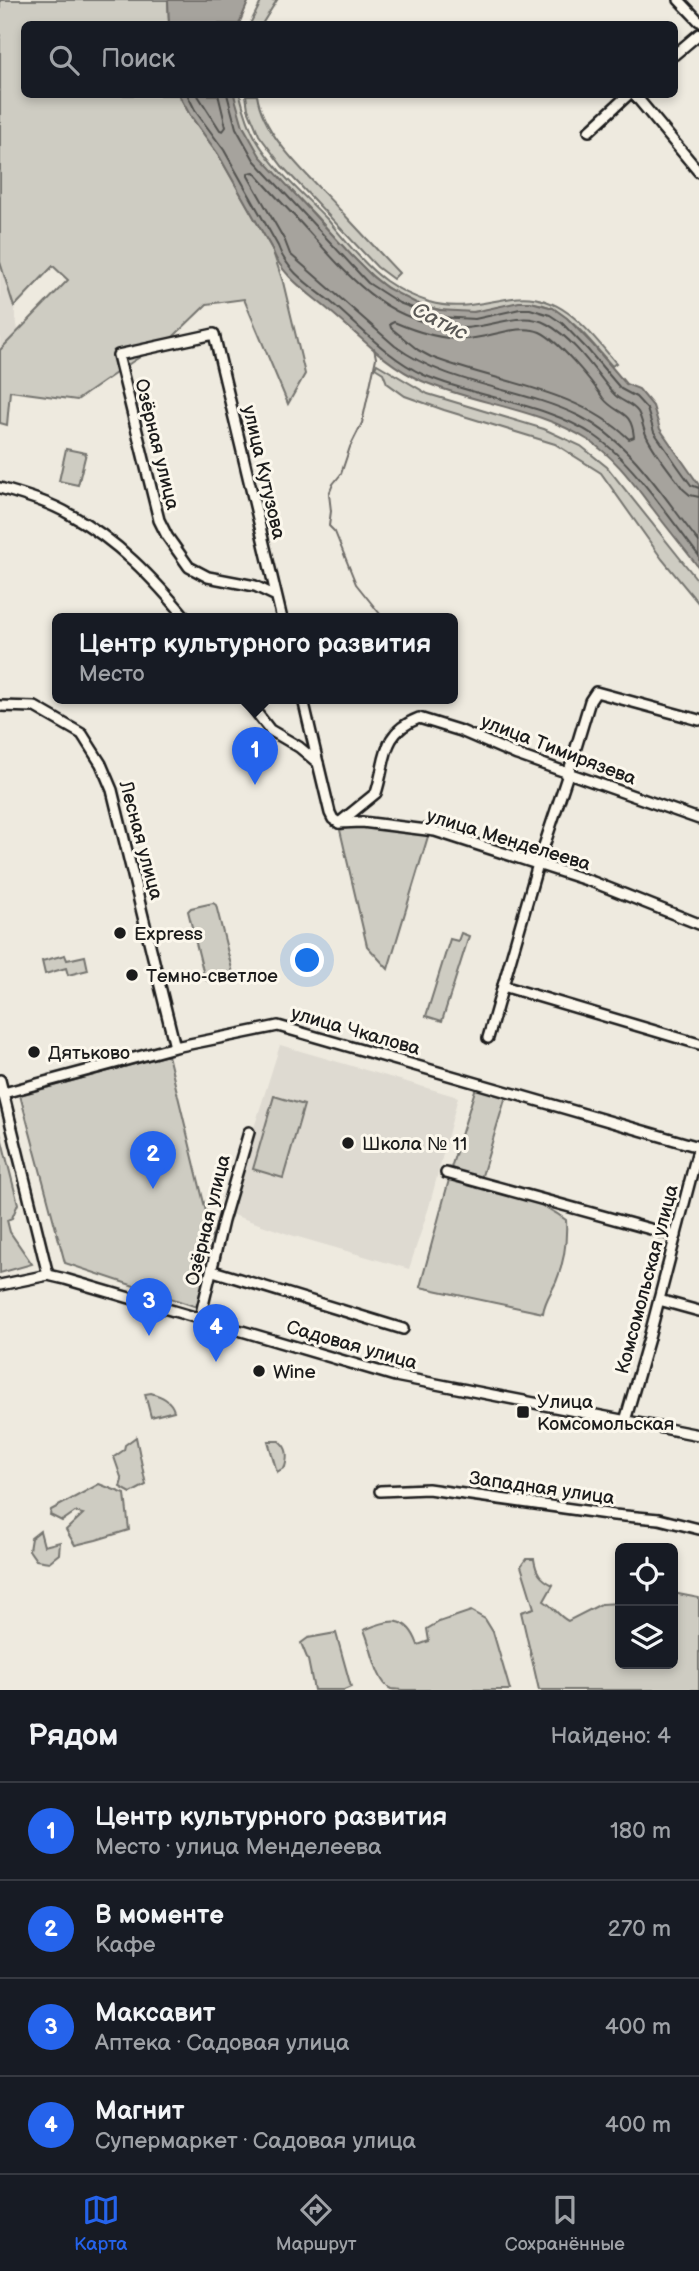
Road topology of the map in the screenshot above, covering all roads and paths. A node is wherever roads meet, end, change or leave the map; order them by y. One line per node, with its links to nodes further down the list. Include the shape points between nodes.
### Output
1 (679, 0): 2 (street)
2 (699, 21)
3 (699, 34): 4 (street)
4 (678, 52)
5 (626, 98): 7 (street)
6 (634, 98): 8 (street)
7 (589, 131)
8 (699, 172)
9 (214, 334): 11 (street, улица Кутузова); 11 (street, Озёрная улица, via 118,355 159,520 167,536 189,567)
10 (0, 488): 12 (street, via 70,514 105,537 135,561)
11 (276, 596): 13 (street, улица Кутузова)
12 (182, 613)
13 (280, 613)
14 (250, 704): 18 (street, via 270,730)
15 (304, 704): 18 (street)
16 (0, 706): 27 (street, Лесная улица, via 35,707 61,721 82,734 101,764 112,790)
17 (699, 720): 19 (street, via 596,692)
18 (318, 763): 21 (street, via 330,813)
19 (568, 774): 20 (street, улица Тимирязева); 21 (street, улица Тимирязева, via 419,718 395,733 383,755 376,793); 22 (street)
20 (699, 819)
21 (339, 822): 22 (street, улица Менделеева, via 435,831)
22 (538, 864): 23 (street, улица Менделеева); 24 (street)
23 (699, 924)
24 (503, 986): 25 (street); 26 (street)
25 (488, 1038)
26 (699, 1044)
27 (176, 1047): 29 (street, улица Чкалова); 31 (street, улица Чкалова, via 278,1026)
28 (0, 1080): 29 (street)
29 (2, 1093): 35 (street)
30 (249, 1132): 34 (street, Озёрная улица)
31 (699, 1147): 33 (street, Комсомольская улица)
32 (446, 1173): 33 (street)
33 (676, 1236): 37 (street, Комсомольская улица)
34 (213, 1271): 39 (street, Озёрная улица); 40 (street)
35 (48, 1275): 36 (street, Садовая улица); 39 (street, Садовая улица)
36 (0, 1286)
37 (659, 1300): 38 (street); 41 (street, Комсомольская улица)
38 (699, 1311)
39 (200, 1318): 41 (street, Садовая улица, via 395,1376)
40 (403, 1329)
41 (625, 1421): 42 (street, Садовая улица)
42 (699, 1435)
43 (380, 1491): 44 (street, Западная улица, via 428,1489 659,1518)
44 (699, 1529)

